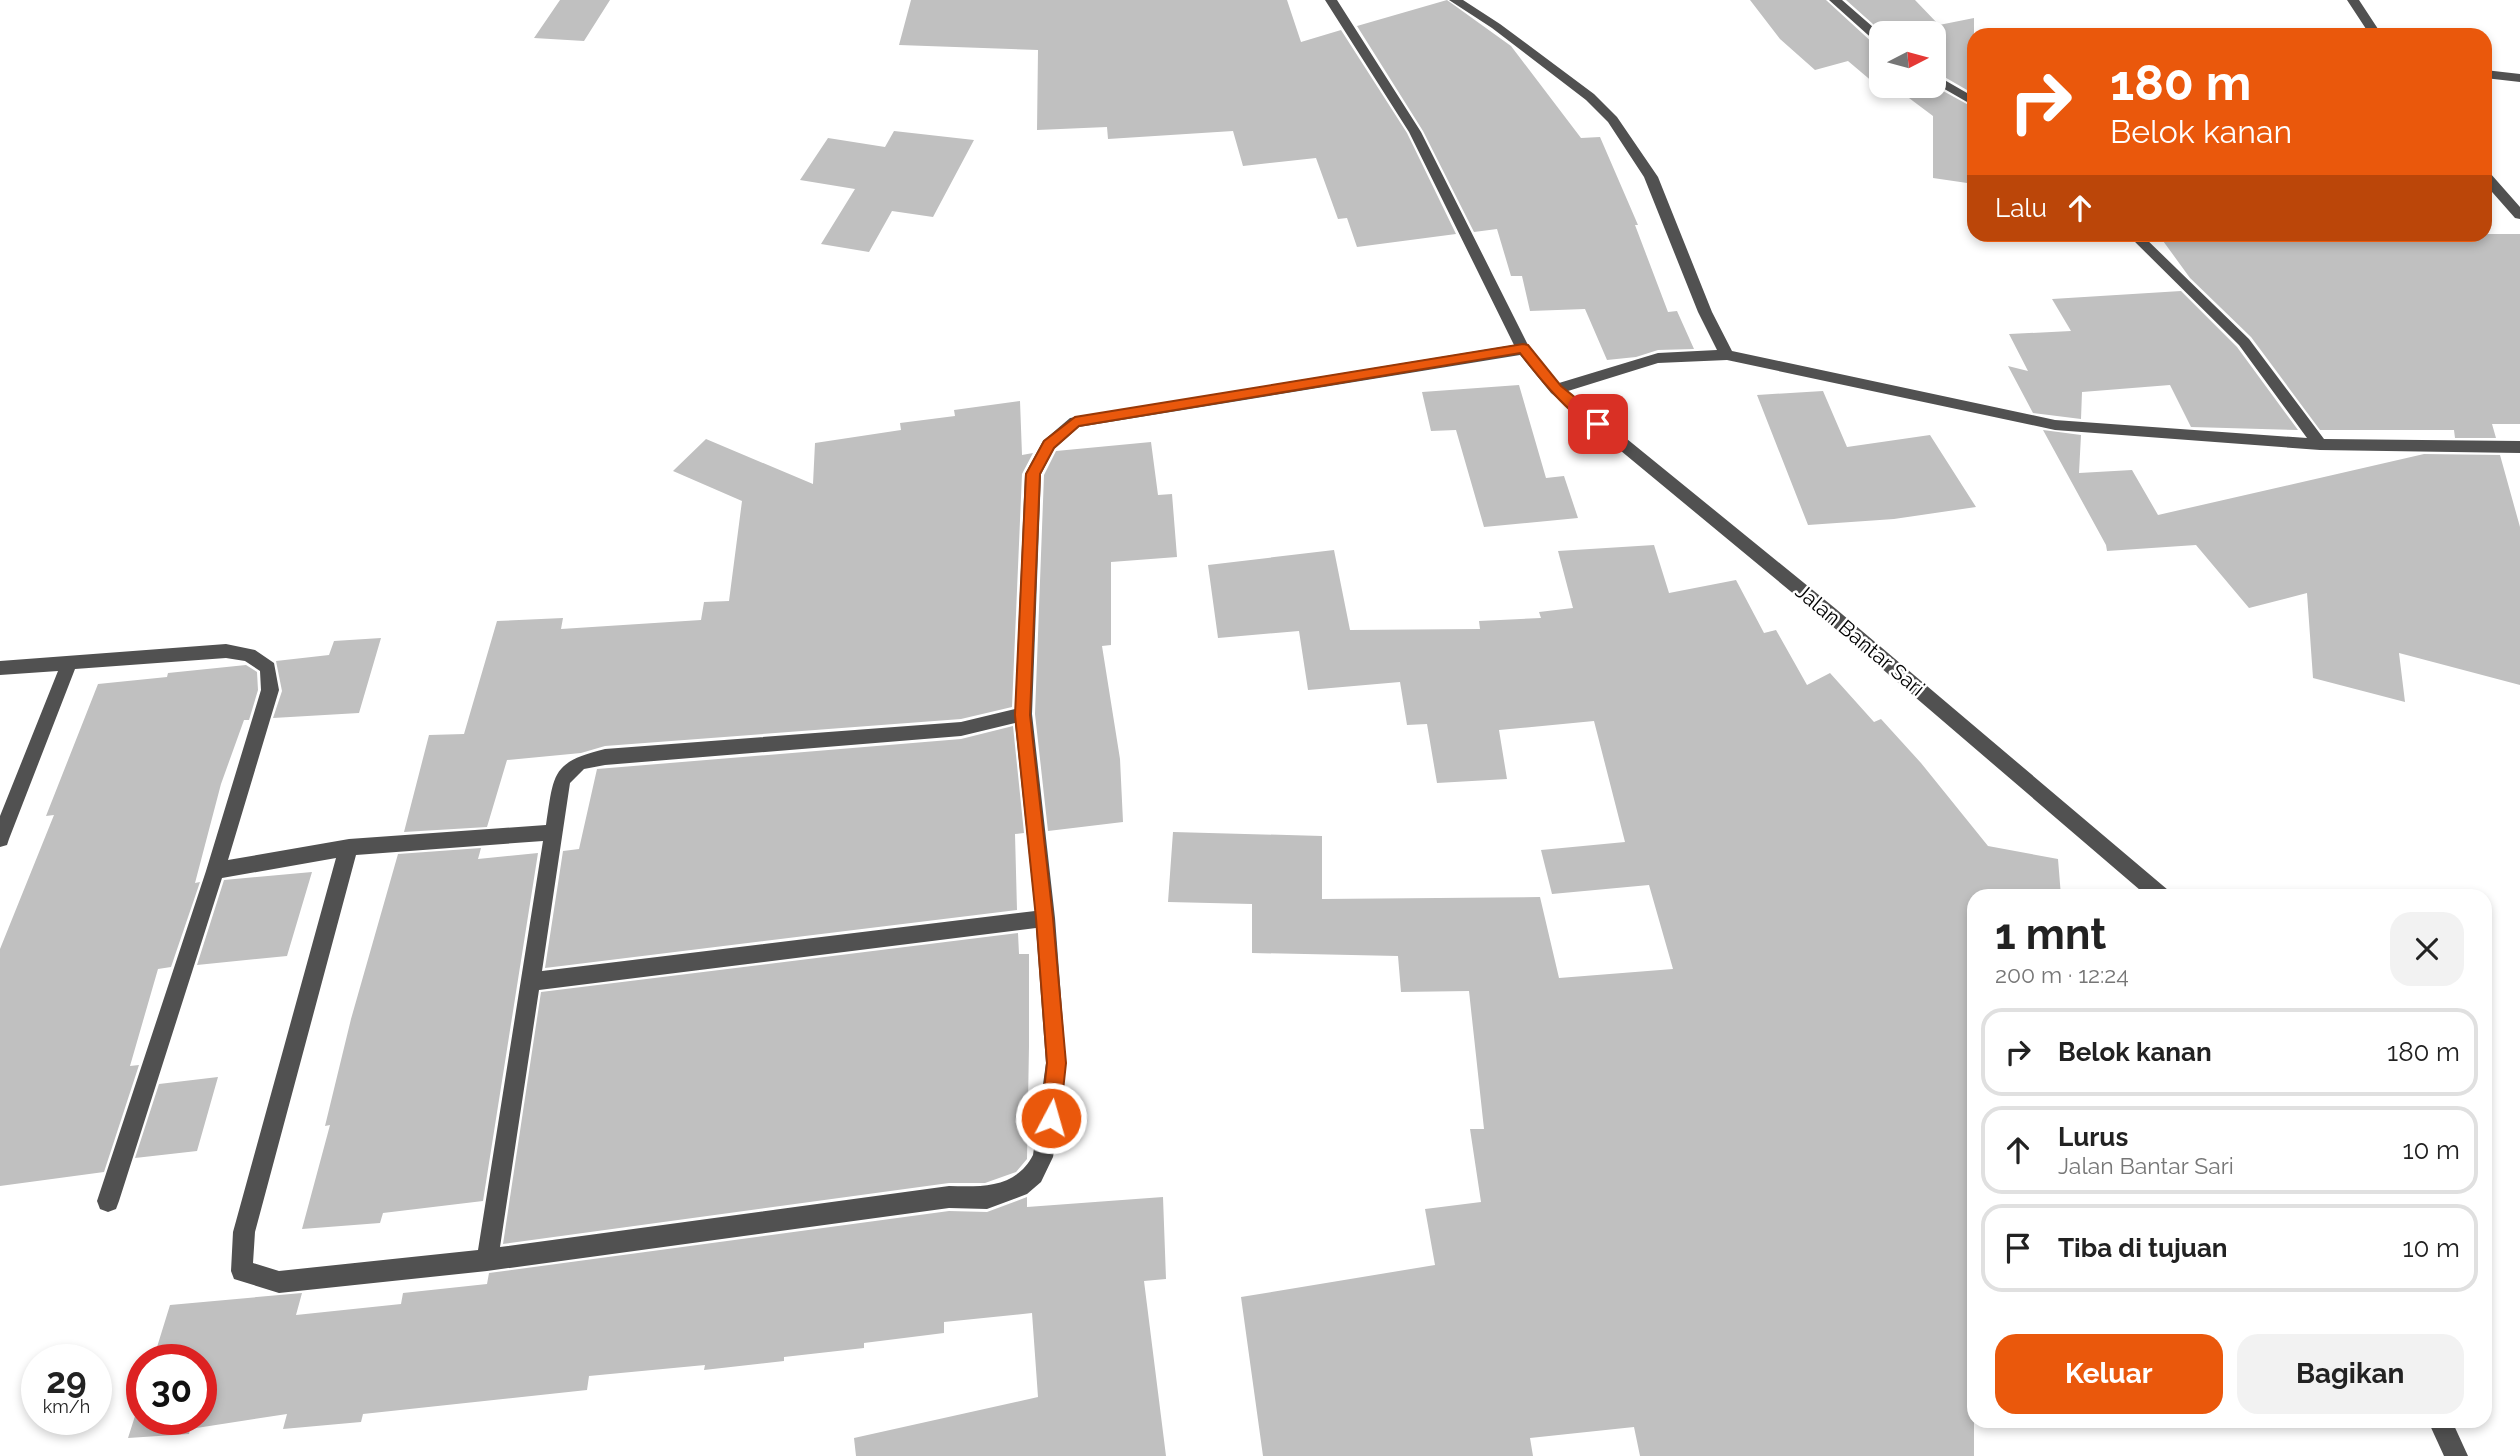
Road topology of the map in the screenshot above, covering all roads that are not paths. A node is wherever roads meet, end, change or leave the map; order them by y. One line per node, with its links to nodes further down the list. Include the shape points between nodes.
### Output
1 (1331, 0): 14 (street, Jalan Bantar Sari, via 1415,132)
2 (1455, 0): 15 (street, via 1590,97 1613,120 1651,177)
3 (1835, 0): 6 (street)
4 (2353, 0): 5 (street)
5 (2371, 28)
6 (1869, 30)
7 (2492, 75): 8 (street)
8 (2520, 78)
9 (1946, 85): 10 (street)
10 (1967, 98)
11 (2492, 184): 12 (street)
12 (2520, 215)
13 (2141, 242): 17 (street, via 2244,342)
14 (1523, 348): 16 (street, Jalan Bantar Sari); 21 (street, via 1075,422 1048,444 1033,474)
15 (1727, 355): 16 (street, via 1658,358); 17 (street, via 2055,425)
16 (1556, 389): 26 (street, Jalan Bantar Sari)
17 (2320, 444): 18 (street)
18 (2520, 447)
19 (69, 663): 20 (street); 23 (street); 25 (street, via 226,651 249,655 268,668 270,690)
20 (0, 668)
21 (1023, 715): 22 (street, via 961,729 605,757 579,763 562,780); 27 (street)
22 (554, 832): 24 (street); 28 (street)
23 (0, 839)
24 (349, 847): 25 (street); 30 (street, via 244,1231 242,1271 279,1282)
25 (215, 871): 29 (street)
26 (2153, 889)
27 (1045, 918): 28 (street); 30 (street, via 1056,1063 1051,1118 1043,1157 1034,1175 1019,1186 987,1198 949,1197)
28 (530, 982): 30 (street)
29 (108, 1201)
30 (487, 1260)
31 (2443, 1428): 32 (street)
32 (2456, 1456)

